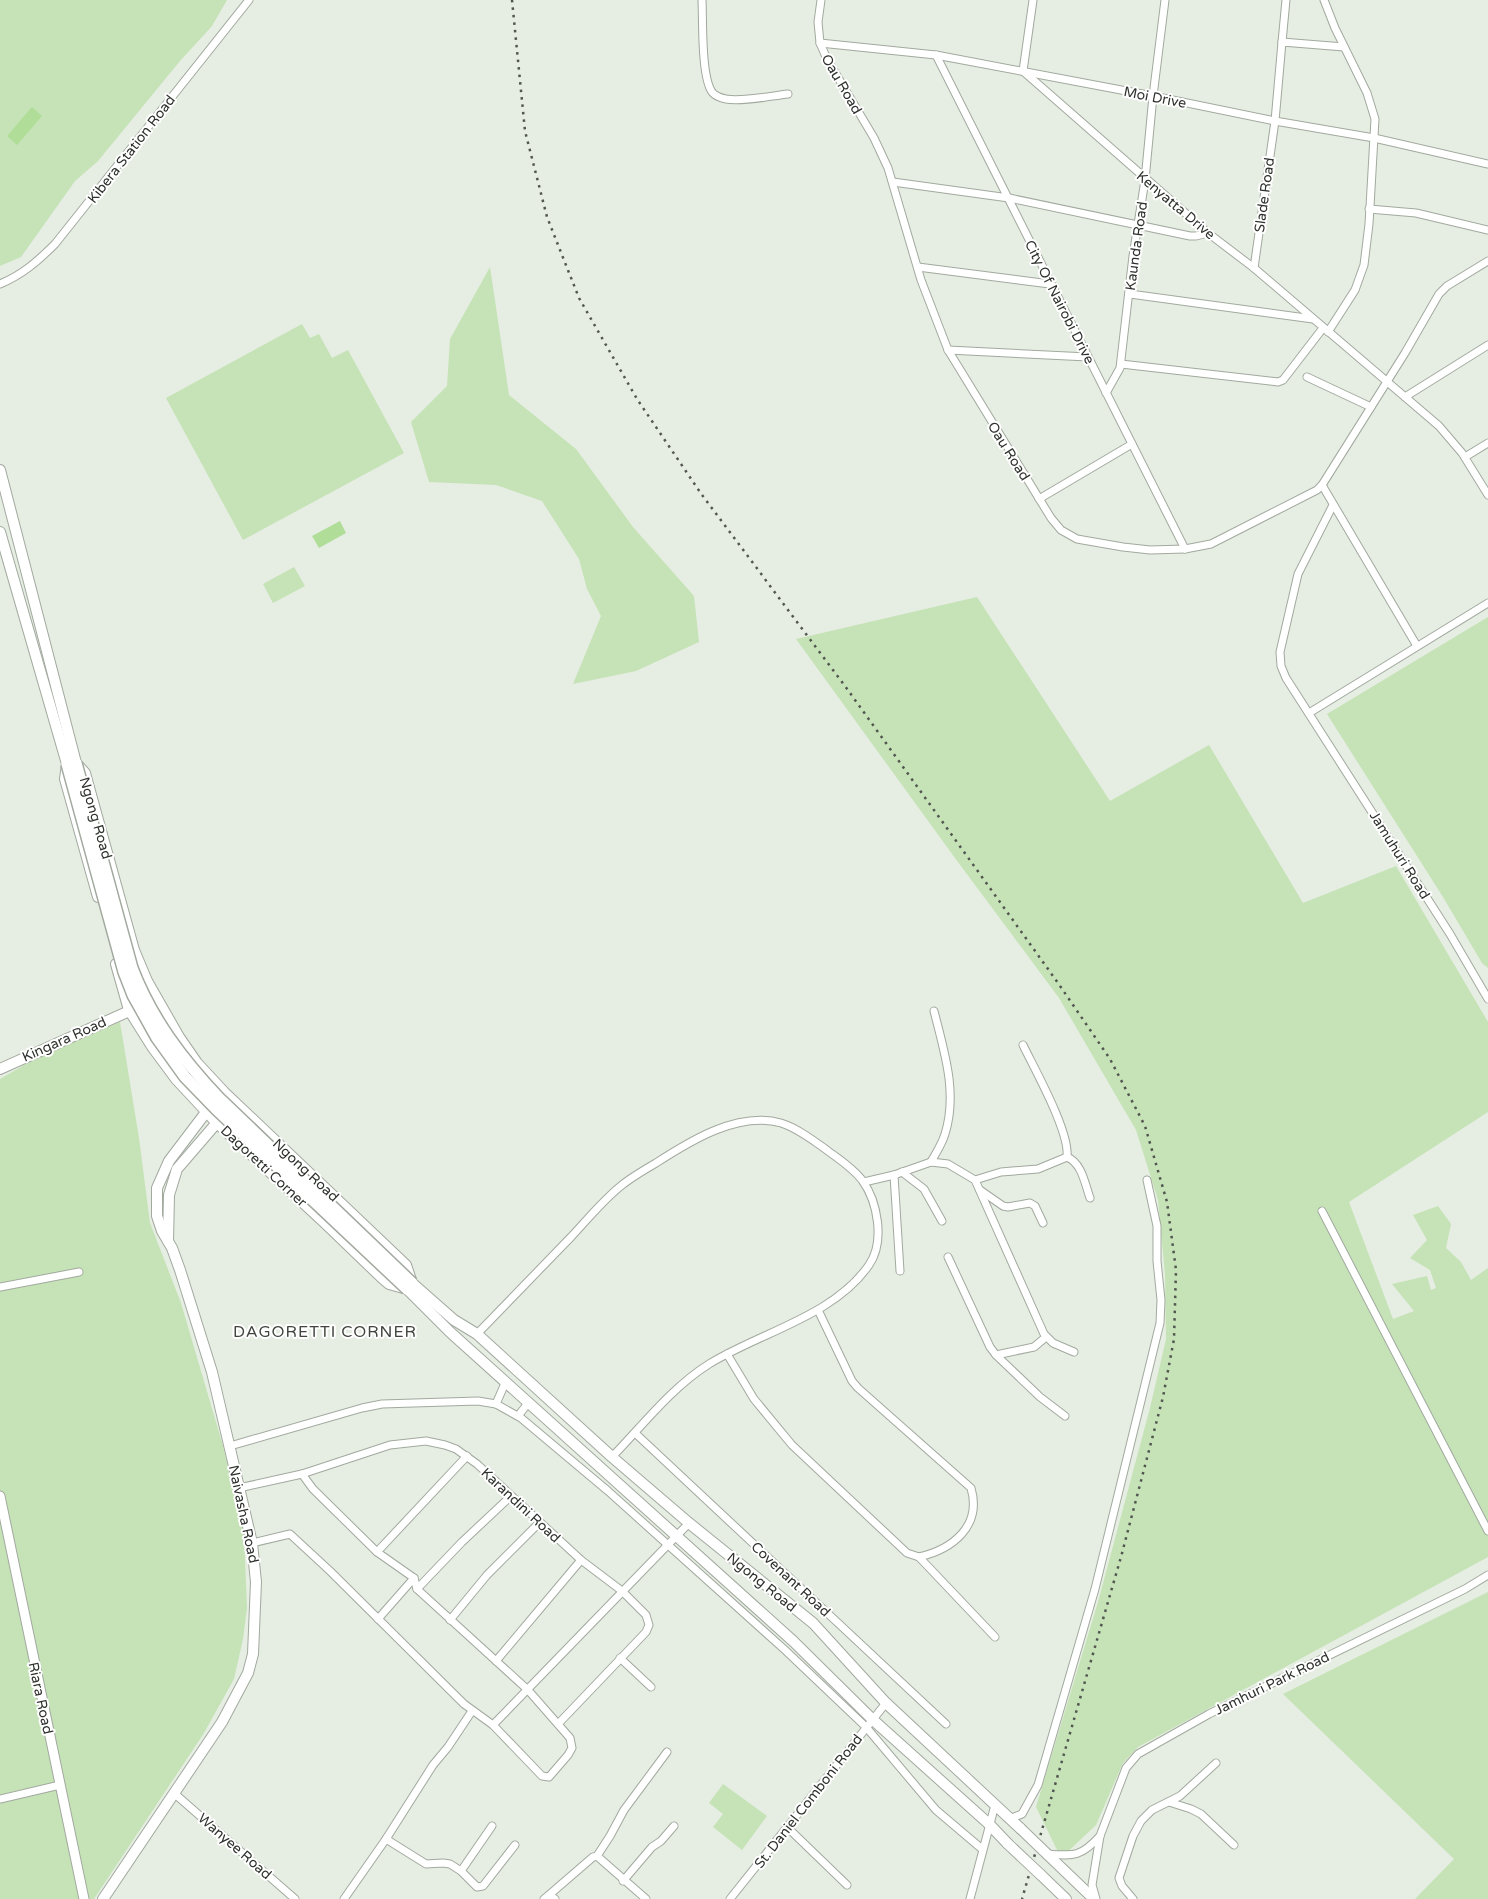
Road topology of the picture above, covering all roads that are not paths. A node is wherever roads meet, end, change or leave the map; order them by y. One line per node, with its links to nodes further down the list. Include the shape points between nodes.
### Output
1 (249, 0): 28 (street, Kibera Station Road, via 55,244 31,267)
2 (702, 0): 13 (street, via 706,71 709,86 715,94 727,99)
3 (821, 0): 9 (street, Oau Road)
4 (1033, 0): 12 (street)
5 (1166, 0): 14 (street, Kaunda Road)
6 (1286, 0): 8 (street, Slade Road)
7 (1324, 0): 10 (street)
8 (1282, 42): 10 (street); 15 (street, Slade Road)
9 (820, 43): 11 (street, Moi Drive); 19 (street, Oau Road, via 874,138)
10 (1344, 47): 16 (street, via 1373,111)
11 (936, 55): 12 (street, Moi Drive); 20 (street, City Of Nairobi Drive)
12 (1024, 71): 14 (street, Moi Drive); 18 (street, Kenyatta Drive)
13 (788, 94)
14 (1153, 96): 15 (street, Moi Drive); 18 (street, Kaunda Road)
15 (1275, 121): 16 (street, Moi Drive); 27 (street, Slade Road)
16 (1374, 138): 17 (street, Moi Drive); 21 (street)
17 (1488, 164)
18 (1145, 180): 22 (street, Kaunda Road); 24 (street, Kenyatta Drive)
19 (893, 182): 20 (street); 26 (street, Oau Road)
20 (1009, 198): 22 (street); 29 (street, City Of Nairobi Drive)
21 (1369, 209): 23 (street, via 1416,213); 32 (street, via 1364,265 1355,290)
22 (1138, 226): 24 (street, via 1190,236); 30 (street, Kaunda Road)
23 (1488, 230)
24 (1208, 233): 27 (street, Kenyatta Drive)
25 (1488, 261): 38 (street, via 1439,294)
26 (918, 267): 29 (street); 34 (street, Oau Road)
27 (1254, 268): 31 (street, Kenyatta Drive)
28 (0, 284)
29 (1050, 284): 35 (street, City Of Nairobi Drive)
30 (1130, 294): 31 (street); 36 (street, Kaunda Road)
31 (1313, 319): 32 (street, Kenyatta Drive)
32 (1326, 330): 36 (street, via 1278,382); 38 (street, Kenyatta Drive)
33 (1488, 345): 40 (street)
34 (948, 350): 35 (street); 48 (street, Oau Road)
35 (1088, 358): 39 (street, City Of Nairobi Drive)
36 (1121, 364): 39 (street, Kaunda Road)
37 (1306, 377): 41 (street)
38 (1386, 382): 40 (street, Kenyatta Drive); 41 (street, Oau Road)
39 (1106, 393): 43 (street, City Of Nairobi Drive)
40 (1405, 397): 44 (street, Kenyatta Drive, via 1446,432)
41 (1371, 407): 46 (street, Oau Road)
42 (1488, 443): 44 (street)
43 (1132, 444): 48 (street); 51 (street, City Of Nairobi Drive)
44 (1465, 457): 47 (street, Kenyatta Drive)
45 (0, 470): 55 (main road, via 46,643)
46 (1322, 485): 49 (street); 51 (street, Oau Road, via 1211,544)
47 (1488, 495)
48 (1039, 499): 51 (street, Oau Road, via 1055,524 1077,539 1150,550)
49 (1333, 505): 53 (street); 54 (street, Jamuhuri Road, via 1298,574 1280,652 1286,678)
50 (0, 532): 55 (main road, Ngong Road)
51 (1185, 549)
52 (1488, 603): 53 (street)
53 (1417, 646): 54 (street)
54 (1309, 713): 57 (street, Jamuhuri Road, via 1450,934)
55 (72, 764): 56 (main road, Ngong Road, via 84,773 134,950); 58 (main road, Ngong Road, via 65,779); 62 (main road, Ngong Road, bridge, via 141,994 174,1047 198,1077); 84 (main road, Ngong Road, bridge, via 124,972 157,1038 185,1077 216,1109)
56 (156, 999): 58 (main road, Kingara Road); 62 (main road, Ngong Road)
57 (1488, 1000)
58 (129, 1010): 61 (main road, Kingara Road); 64 (main road, Ngong Road, via 176,1079)
59 (934, 1012): 67 (street, via 944,1050 951,1100 945,1133)
60 (1024, 1045): 66 (street, via 1061,1126)
61 (0, 1069)
62 (221, 1095): 63 (main road, Ngong Road, bridge); 64 (main road)
63 (233, 1106): 65 (main road); 75 (main road, Ngong Road); 84 (main road, Ngong Road, bridge)
64 (206, 1112): 65 (main road, Ngong Road); 80 (main road, Naivasha Road, via 168,1161 157,1188 158,1216)
65 (216, 1122): 78 (main road, Dagoretti Corner); 80 (main road, Dagoretti Corner, via 177,1169 169,1195)
66 (1067, 1157): 70 (street, via 1038,1169 1001,1172); 74 (street, via 1080,1169)
67 (931, 1162): 68 (street); 70 (street, via 948,1164)
68 (902, 1172): 69 (street); 77 (street, via 924,1189)
69 (894, 1175): 72 (street); 82 (street)
70 (975, 1180): 73 (street)
71 (1147, 1180): 138 (street, via 1157,1226 1160,1323 1095,1589 1038,1785 1022,1814)
72 (864, 1182): 86 (street, via 878,1229 875,1255 848,1289); 87 (street, via 850,1167 782,1123 750,1122 716,1130 689,1142 621,1185)
73 (979, 1190): 79 (street, via 1004,1206 1030,1203); 88 (street)
74 (1090, 1198)
75 (342, 1204): 78 (main road); 84 (main road, Ngong Road, via 406,1265)
76 (1322, 1211): 107 (street)
77 (942, 1221)
78 (325, 1223): 84 (main road, Ngong Road, via 389,1284)
79 (1043, 1223)
80 (168, 1242): 98 (main road, Naivasha Road, via 212,1372)
81 (948, 1257): 91 (street)
82 (900, 1271)
83 (80, 1272): 85 (street)
84 (409, 1286): 87 (main road, Ngong Road); 92 (main road, Ngong Road, via 450,1332)
85 (0, 1287)
86 (818, 1310): 90 (street); 112 (street, via 858,1388 971,1488 974,1509 971,1521 960,1538)
87 (477, 1334): 100 (main road, Ngong Road)
88 (1046, 1337): 89 (street); 91 (street, via 1034,1347)
89 (1074, 1352)
90 (727, 1354): 97 (street, via 685,1381); 112 (street, via 754,1399 792,1445 907,1553)
91 (996, 1355): 96 (street)
92 (506, 1381): 93 (main road, Ngong Road); 94 (street)
93 (529, 1402): 95 (street); 108 (main road, Ngong Road)
94 (496, 1404): 95 (street); 98 (street, via 478,1401 382,1404)
95 (518, 1416): 110 (street)
96 (1065, 1416)
97 (635, 1433): 100 (street); 129 (street, Covenant Road)
98 (230, 1446): 102 (main road, Naivasha Road)
99 (467, 1456): 101 (street, Karandini Road, via 445,1445 418,1441 390,1446); 104 (street, Karandini Road); 111 (street)
100 (612, 1457): 106 (main road, Ngong Road)
101 (302, 1474): 102 (street, Karandini Road); 111 (street, via 313,1490)
102 (239, 1488): 109 (main road, Naivasha Road)
103 (0, 1496): 133 (street, Riara Road)
104 (511, 1496): 105 (street, Karandini Road); 116 (street)
105 (540, 1522): 113 (street, Karandini Road); 119 (street, via 487,1575)
106 (689, 1523): 108 (street); 125 (main road, Ngong Road, via 812,1623)
107 (1488, 1531)
108 (676, 1536): 110 (street); 128 (main road, Ngong Road, via 794,1641)
109 (252, 1543): 118 (street, via 290,1534); 134 (main road, Naivasha Road, via 256,1589 252,1660 222,1722)
110 (669, 1545): 117 (street); 128 (street)
111 (377, 1552): 115 (street)
112 (919, 1557): 120 (street)
113 (581, 1560): 117 (street, Karandini Road); 122 (street)
114 (1488, 1575): 143 (street, Jamhuri Park Road, via 1209,1714 1144,1750 1126,1768)
115 (414, 1578): 116 (street); 118 (street)
116 (417, 1589): 119 (street)
117 (622, 1591): 121 (street, Karandini Road, via 646,1615 648,1625 646,1632); 124 (street)
118 (378, 1619): 126 (street)
119 (450, 1620): 122 (street)
120 (995, 1637)
121 (620, 1658): 123 (street); 127 (street, Karandini Road)
122 (496, 1661): 124 (street)
123 (651, 1687)
124 (528, 1690): 127 (street); 130 (street)
125 (886, 1703): 128 (street, St. Daniel Comboni Road); 137 (main road, Ngong Road)
126 (472, 1711): 130 (street); 144 (street)
127 (559, 1723): 130 (street, via 570,1738 572,1748 553,1773 546,1777)
128 (869, 1723): 139 (main road, Ngong Road); 142 (street, St. Daniel Comboni Road); 147 (street, via 936,1810)
129 (946, 1724)
130 (493, 1725)
131 (667, 1752): 149 (street, via 624,1810)
132 (1216, 1763): 136 (street)
133 (60, 1785): 135 (street); 155 (street, Riara Road)
134 (175, 1794): 156 (main road, Naivasha Road); 157 (street, Wanyee Road)
135 (0, 1799)
136 (1169, 1802): 146 (street, via 1200,1814); 163 (street, via 1146,1815 1133,1836 1119,1878)
137 (994, 1804): 138 (main road, Ngong Road); 139 (street)
138 (1009, 1819): 148 (main road, Ngong Road, bridge)
139 (989, 1824): 147 (street); 153 (main road, Ngong Road, bridge)
140 (492, 1826): 150 (street)
141 (674, 1826): 151 (street)
142 (788, 1828): 152 (street); 160 (street, St. Daniel Comboni Road)
143 (1100, 1836): 148 (street, Jamhuri Park Road, via 1079,1854); 162 (street, Jamhuri Park Road, via 1092,1885)
144 (386, 1839): 150 (street, via 426,1864 447,1863); 158 (street)
145 (515, 1845): 150 (street, via 483,1886 474,1886)
146 (1234, 1845)
147 (982, 1850): 161 (street)
148 (1047, 1854): 162 (main road, Ngong Road)
149 (597, 1856): 151 (street); 154 (street)
150 (461, 1871)
151 (624, 1881): 159 (street)
152 (847, 1885)
153 (1061, 1897)
154 (549, 1898)
155 (84, 1899)
156 (103, 1899)
157 (295, 1899)
158 (344, 1899)
159 (646, 1899)
160 (730, 1899)
161 (970, 1899)
162 (1095, 1899)
163 (1133, 1899)

